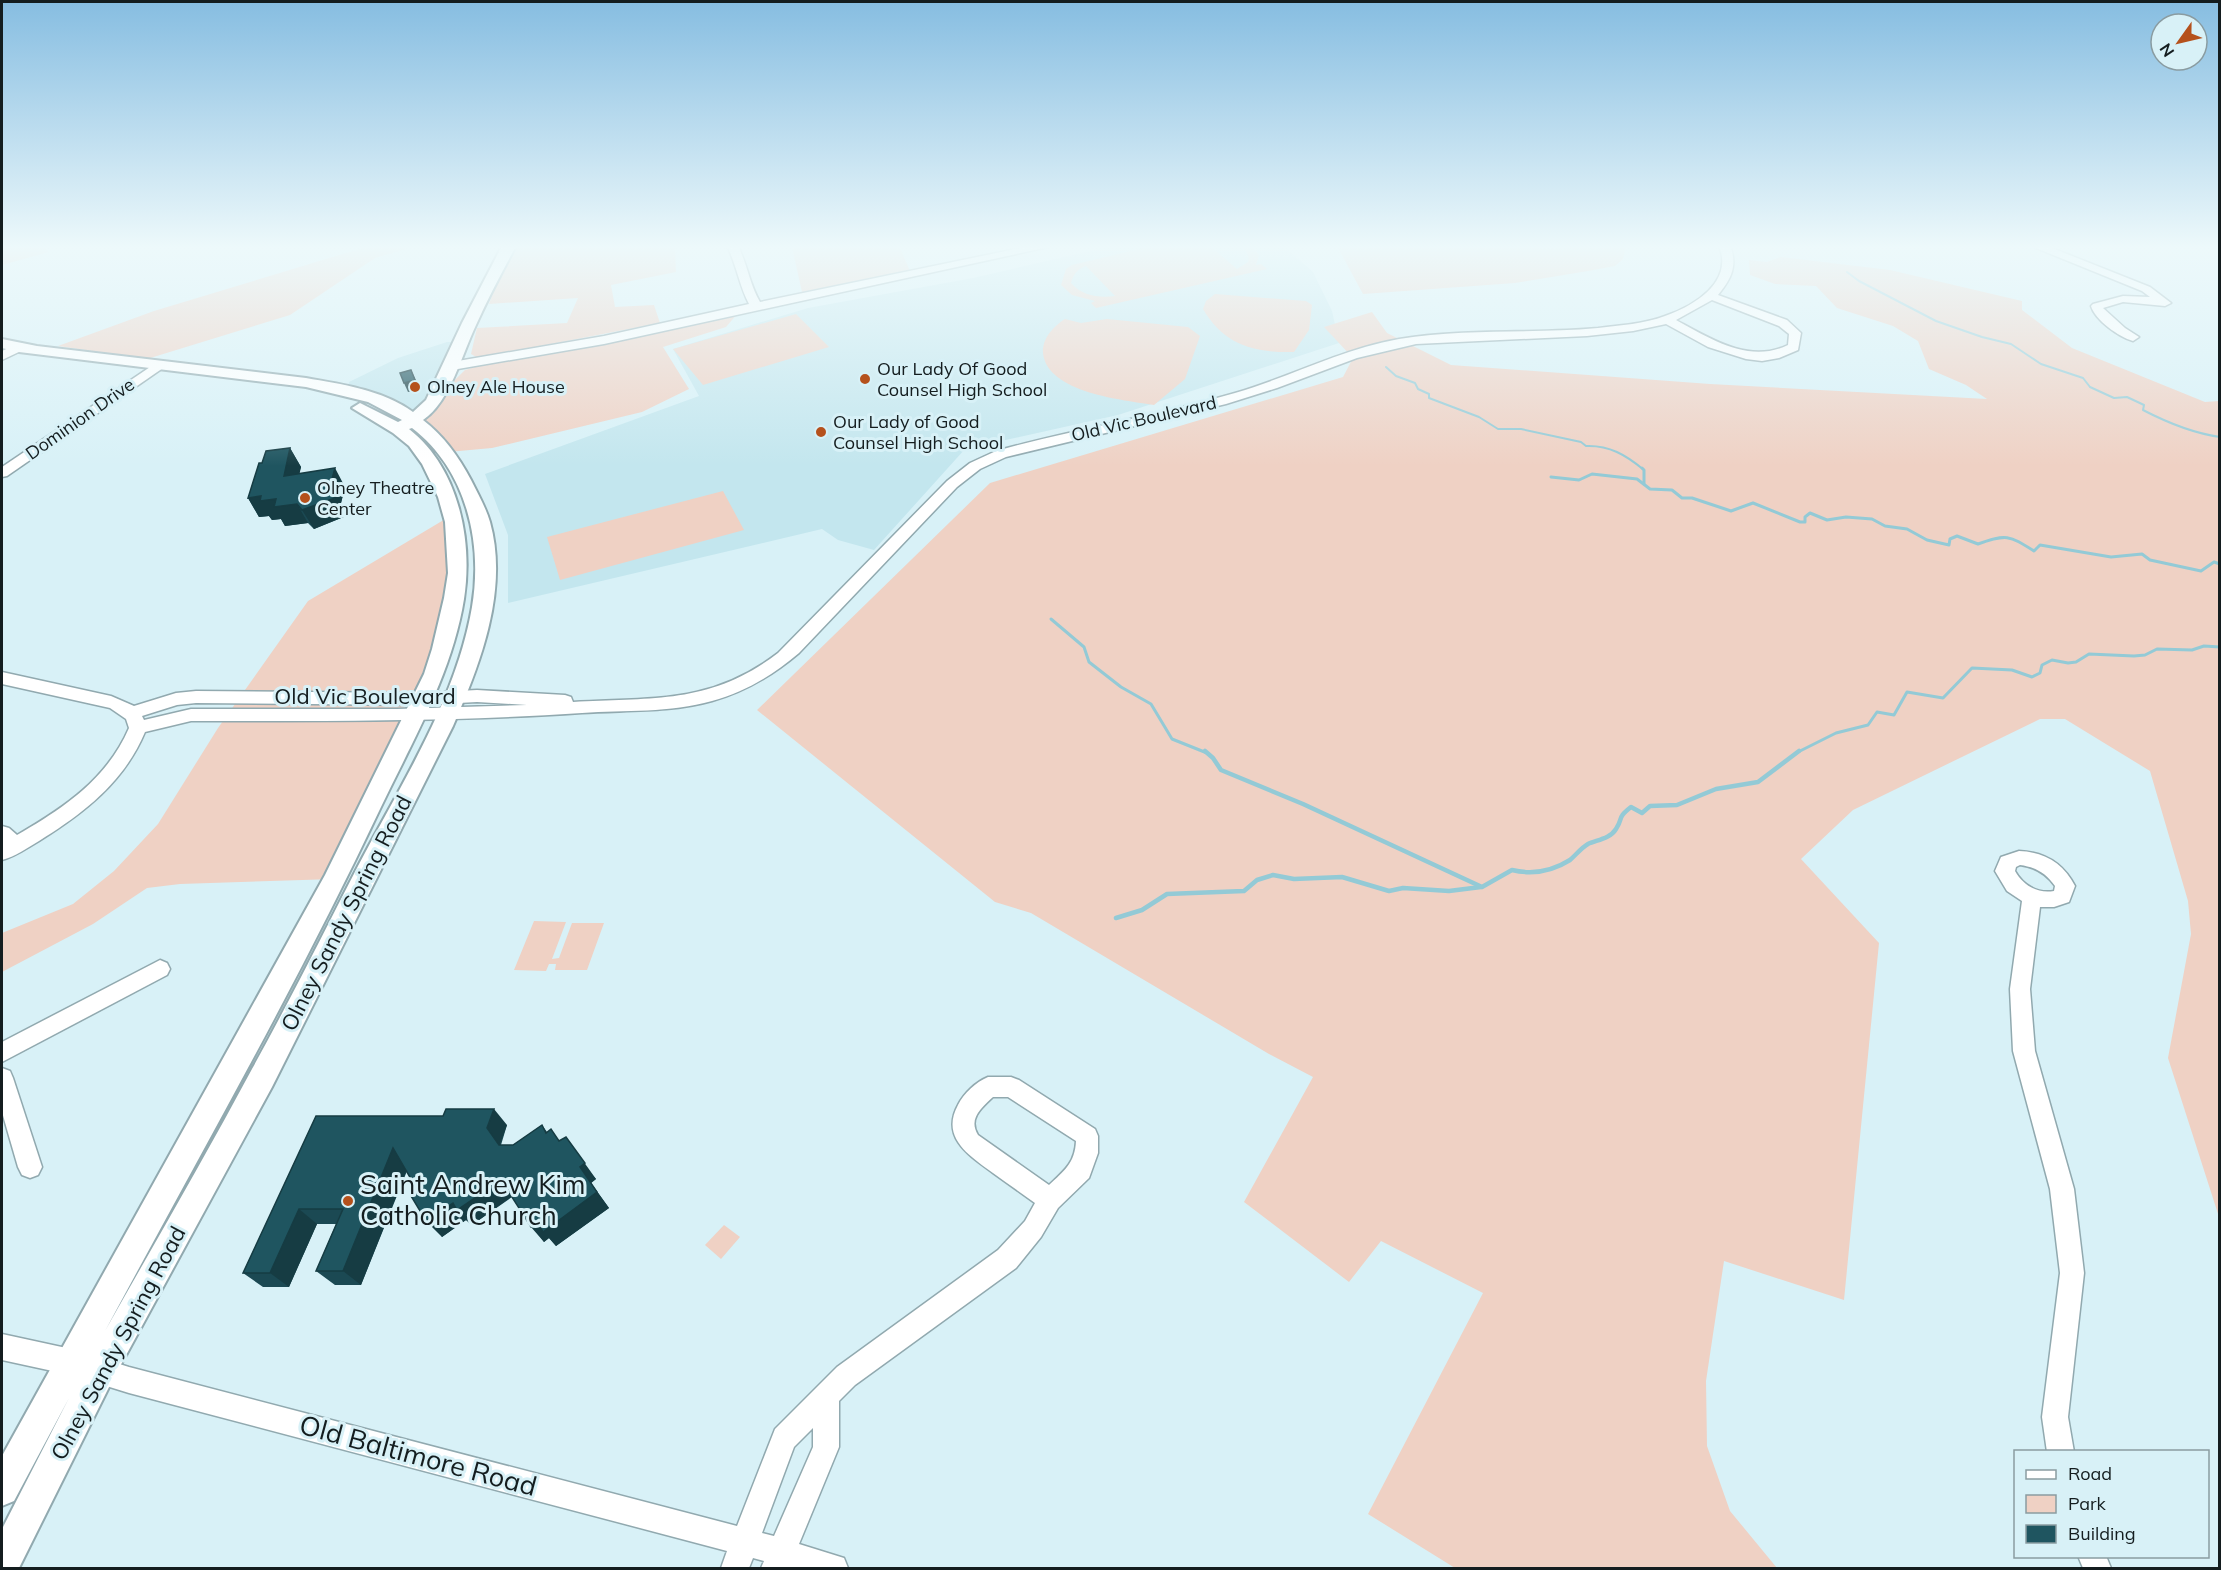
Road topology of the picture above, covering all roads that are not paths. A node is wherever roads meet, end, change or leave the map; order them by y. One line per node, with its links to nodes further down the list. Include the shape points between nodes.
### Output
1 (471, 319): 11 (main road)
2 (697, 319): 11 (street)
3 (1773, 319): 5 (street, via 1795,333 1794,347 1764,356 1737,353 1712,344)
4 (2108, 319): 6 (street)
5 (1667, 320): 16 (street, Old Vic Boulevard, via 1588,333 1416,340 1376,347 1206,406 1001,454 975,466 952,484 793,649 755,678 711,696 663,705 556,711)
6 (2133, 337)
7 (2, 343): 8 (main road, Olney Sandy Spring Road)
8 (19, 347): 9 (street); 10 (main road, Olney Sandy Spring Road)
9 (2, 356)
10 (159, 365): 12 (main road, Olney Sandy Spring Road, via 326,384 384,403); 13 (street, Dominion Drive)
11 (452, 366): 12 (main road, via 434,401)
12 (406, 425): 16 (main road, Olney Sandy Spring Road, via 448,452 482,526 486,559 480,616); 17 (main road, Olney Sandy Spring Road, via 449,502 456,532 458,570 450,622 434,674)
13 (2, 473)
14 (3, 680): 19 (street, via 111,702 127,708)
15 (224, 696): 17 (street, Old Vic Boulevard); 18 (street); 19 (street, Old Vic Boulevard, via 176,699)
16 (452, 706): 17 (street, Old Vic Boulevard); 29 (main road, Olney Sandy Spring Road, via 262,1078)
17 (417, 707): 18 (street, Old Vic Boulevard); 28 (main road, Olney Sandy Spring Road, via 335,879)
18 (212, 715): 19 (street, Old Vic Boulevard)
19 (135, 721): 20 (street, via 127,755 96,790 58,820)
20 (6, 844)
21 (2032, 897): 31 (street, via 2020,989 2024,1051 2062,1189 2072,1273 2055,1417)
22 (160, 969): 23 (street)
23 (2, 1053)
24 (2, 1078): 25 (street)
25 (30, 1167)
26 (1050, 1200): 26 (street, via 1081,1170 1087,1136 1011,1087 988,1087 966,1111 963,1133 970,1143); 30 (street, via 1033,1229 1007,1260 846,1376)
27 (2, 1347): 28 (street, Old Baltimore Road)
28 (71, 1362): 29 (street, Old Baltimore Road); 32 (main road, Olney Sandy Spring Road)
29 (101, 1370): 33 (street, Old Baltimore Road); 35 (main road, Olney Sandy Spring Road)
30 (826, 1396): 33 (street, via 784,1438); 34 (street, via 826,1447)
31 (2061, 1450)
32 (2, 1489)
33 (745, 1542): 34 (street, Old Baltimore Road); 36 (street)
34 (778, 1561): 37 (street, Old Baltimore Road)
35 (2, 1565)
36 (735, 1569)
37 (834, 1569)

